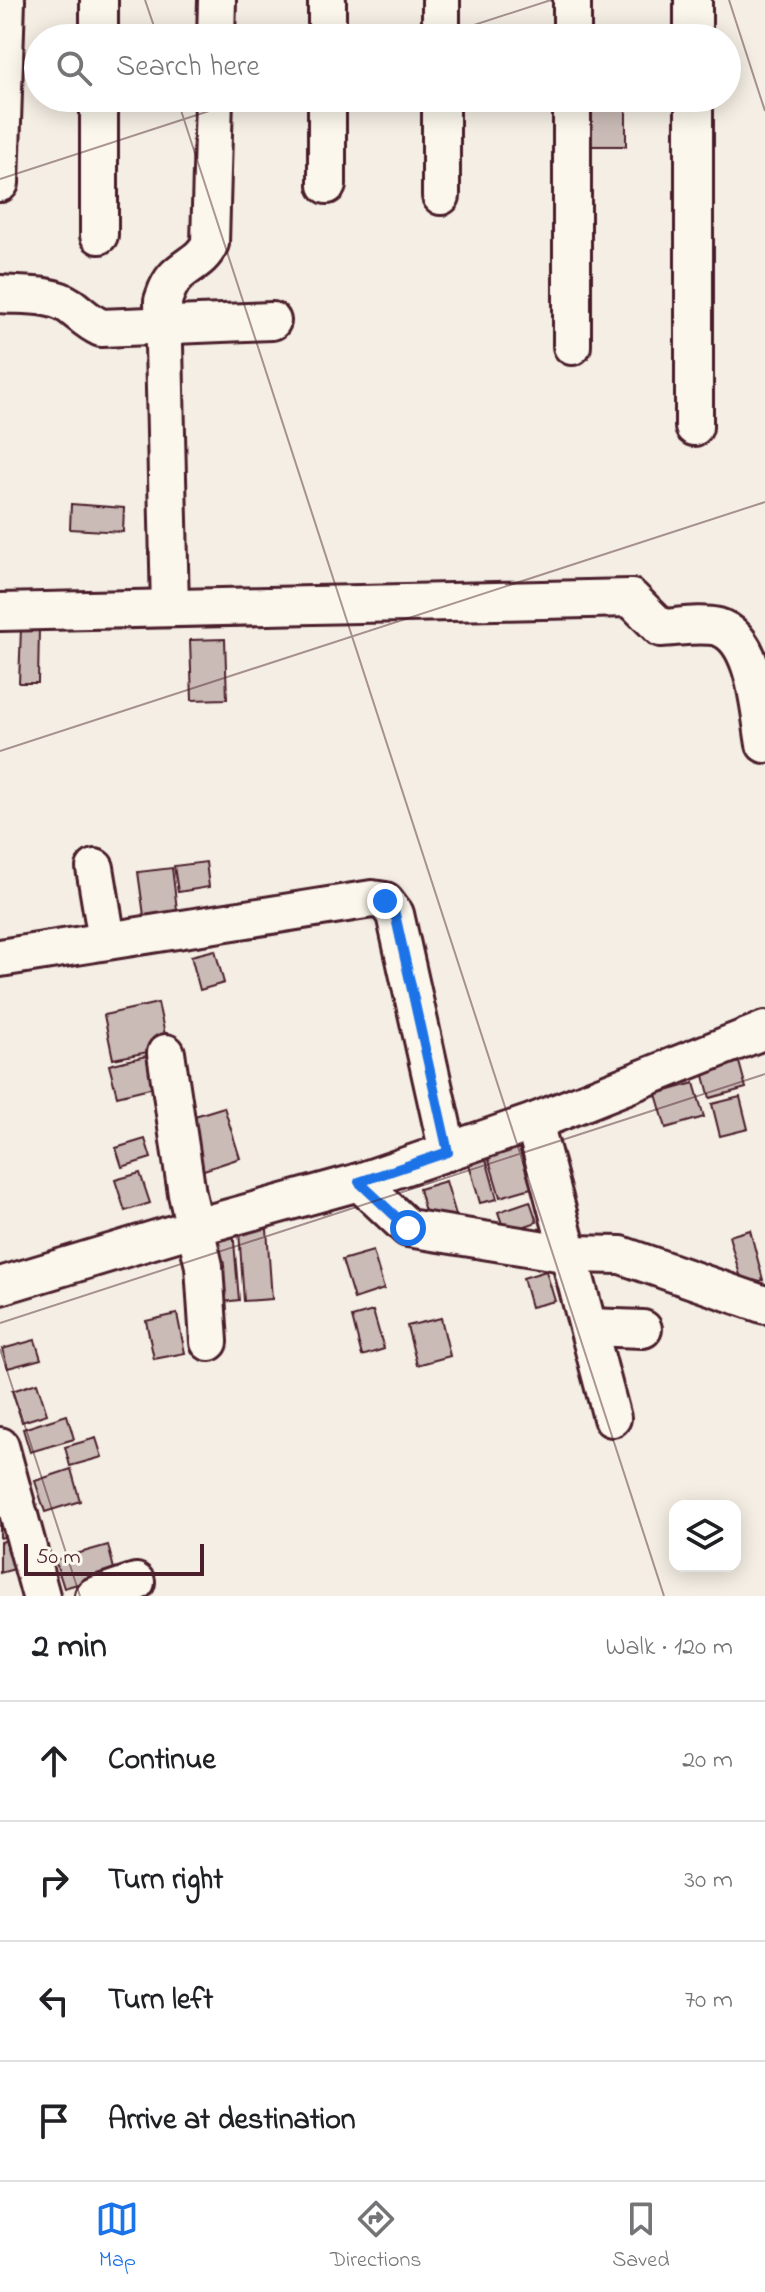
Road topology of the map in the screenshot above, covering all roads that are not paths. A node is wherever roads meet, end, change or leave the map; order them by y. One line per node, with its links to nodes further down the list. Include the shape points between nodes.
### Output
1 (6, 0): 20 (street)
2 (99, 0): 8 (street)
3 (217, 0): 9 (street)
4 (327, 0): 10 (street)
5 (441, 0): 11 (street)
6 (572, 0): 12 (street)
7 (693, 0): 13 (street)
8 (99, 24)
9 (216, 24)
10 (327, 24)
11 (441, 24)
12 (572, 24)
13 (693, 24)
14 (99, 112): 23 (street)
15 (214, 112): 26 (street, via 210,243 206,254 170,284 163,301)
16 (327, 112): 21 (street)
17 (441, 112): 22 (street)
18 (572, 112): 27 (street)
19 (694, 112): 28 (street)
20 (0, 183)
21 (327, 185)
22 (441, 196)
23 (99, 235)
24 (0, 294): 26 (street, via 50,297 101,328)
25 (272, 321): 26 (street)
26 (165, 327): 29 (street)
27 (572, 346)
28 (694, 427)
29 (170, 608): 30 (street); 31 (street, via 631,598 661,628 719,627 735,636 750,662)
30 (0, 612)
31 (765, 744)
32 (95, 868): 33 (street)
33 (107, 940): 34 (street); 38 (street, via 385,901 395,914)
34 (0, 958)
35 (765, 1030): 37 (street)
36 (166, 1053): 40 (street)
37 (534, 1122): 38 (street); 41 (street)
38 (448, 1152): 39 (street)
39 (359, 1182): 40 (street); 41 (street, via 408,1228)
40 (196, 1227): 42 (street); 46 (street)
41 (570, 1254): 43 (street, via 621,1255); 44 (street)
42 (0, 1286)
43 (765, 1305)
44 (589, 1327): 45 (street); 47 (street)
45 (643, 1329)
46 (209, 1342)
47 (612, 1418)
48 (0, 1446): 50 (street)
49 (136, 1582): 51 (street)
50 (41, 1596)
51 (94, 1596)

